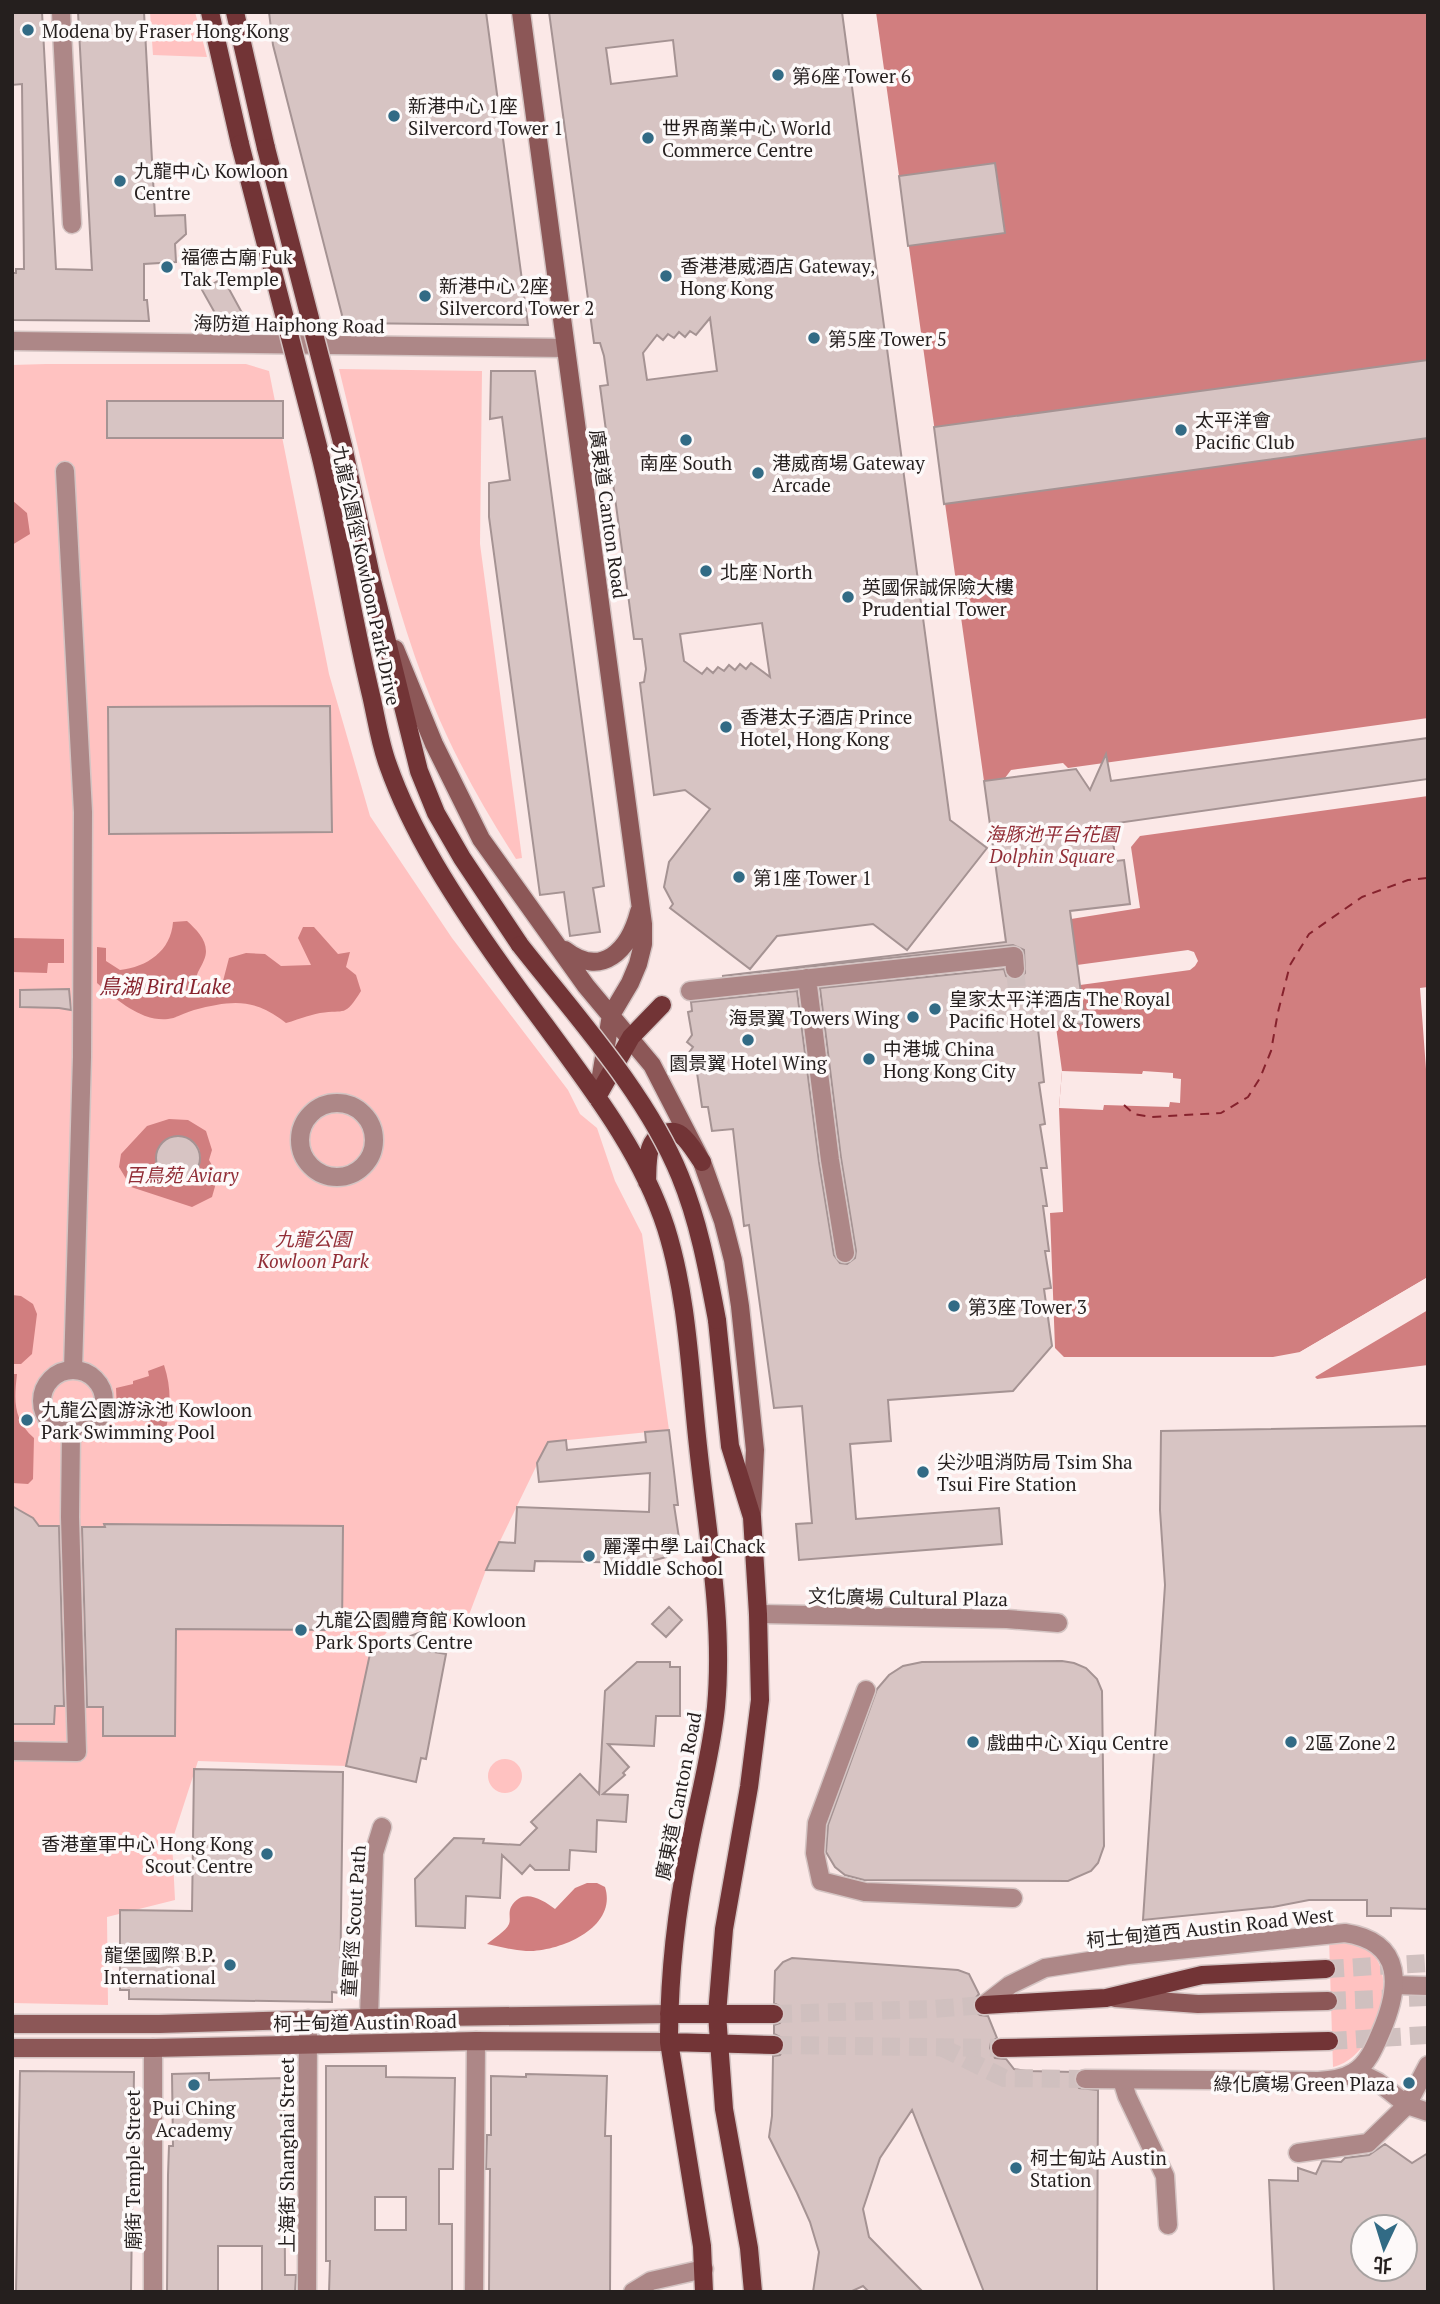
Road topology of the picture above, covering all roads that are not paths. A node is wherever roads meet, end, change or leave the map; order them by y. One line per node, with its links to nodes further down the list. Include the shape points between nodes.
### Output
1 (61, 12): 5 (street)
2 (210, 12): 18 (main road, 九龍公園徑 Kowloon Park Drive, bridge, via 319,450 386,761 435,864 490,951)
3 (235, 12): 9 (main road, 九龍公園徑 Kowloon Park Drive, bridge)
4 (520, 12): 7 (main road, 廣東道 Canton Road)
5 (72, 224)
6 (12, 341): 7 (street, 海防道 Haiphong Road)
7 (565, 348): 10 (main road, 廣東道 Canton Road)
8 (65, 471): 23 (street, via 83,812)
9 (381, 617): 11 (main road, 九龍公園徑 Kowloon Park Drive, via 434,744 481,839); 25 (main road, 九龍公園徑 Kowloon Park Drive, bridge, via 413,750 436,813 520,945 612,1063 680,1176 709,1276 730,1447)
10 (640, 904): 11 (main road, via 629,936 608,959 582,961); 16 (main road, 廣東道 Canton Road, via 643,944 638,964)
11 (554, 941): 16 (main road)
12 (1015, 968): 13 (street, via 1014,956)
13 (807, 978): 14 (street); 22 (street)
14 (690, 991)
15 (662, 1005): 17 (main road)
16 (611, 1014): 17 (main road); 18 (main road, 廣東道 Canton Road)
17 (631, 1037): 18 (main road); 19 (main road, via 652,1065)
18 (597, 1097): 21 (main road, 廣東道 Canton Road)
19 (702, 1162): 21 (main road, via 681,1136 666,1132 651,1144); 25 (main road, via 723,1221 740,1306 755,1450)
20 (336, 1177): 20 (street, via 359,1170 368,1161 375,1138 372,1126 357,1108 334,1102 311,1113 300,1135 305,1158 313,1168)
21 (648, 1182): 38 (main road, 廣東道 Canton Road, via 665,1226 681,1297 718,1662 712,1739 682,1884)
22 (845, 1253)
23 (73, 1370): 24 (street, via 47,1384 42,1402 54,1426); 24 (street, via 92,1376 104,1402 97,1421)
24 (71, 1432): 29 (street, via 77,1752)
25 (752, 1517): 26 (main road)
26 (758, 1614): 27 (street, 文化廣場 Cultural Plaza); 39 (main road, via 760,1700 729,1897)
27 (1058, 1623)
28 (866, 1690): 31 (street, via 817,1823 815,1853 821,1881 865,1892)
29 (12, 1751)
30 (383, 1827): 41 (street, 童軍徑 Scout Path, via 374,1853)
31 (1013, 1898)
32 (1326, 1969): 35 (main road, via 1202,1975)
33 (1395, 1985): 34 (street); 37 (street, 柯士甸道西 Austin Road West, via 1388,1956 1373,1941 1331,1934 1045,1968 1010,1985); 54 (street, via 1378,2039)
34 (1428, 1986)
35 (1106, 1998): 36 (main road, 柯士甸道西 Austin Road West, via 1198,2004); 37 (main road, 柯士甸道西 Austin Road West)
36 (1328, 2001)
37 (984, 2005)
38 (669, 2014): 39 (main road, 柯士甸道 Austin Road); 41 (main road, 柯士甸道 Austin Road); 46 (main road, 廣東道 Canton Road)
39 (717, 2014): 40 (main road); 47 (main road)
40 (774, 2014)
41 (369, 2018): 42 (main road, 柯士甸道 Austin Road)
42 (308, 2019): 43 (main road, 柯士甸道 Austin Road); 48 (street, 上海街 Shanghai Street)
43 (12, 2024)
44 (476, 2041): 46 (main road, 柯士甸道 Austin Road); 48 (main road, 柯士甸道 Austin Road); 64 (street)
45 (1329, 2041): 52 (main road)
46 (668, 2042): 47 (main road, 柯士甸道 Austin Road); 61 (main road, 廣東道 Canton Road)
47 (718, 2043): 49 (main road); 67 (main road)
48 (308, 2044): 51 (main road, 柯士甸道 Austin Road); 63 (street, 上海街 Shanghai Street)
49 (774, 2045)
50 (12, 2048): 51 (main road, 柯士甸道 Austin Road)
51 (153, 2048): 62 (street, 廟街 Temple Street)
52 (1001, 2048)
53 (1428, 2066): 57 (street)
54 (1356, 2071): 56 (street, via 1318,2081); 57 (street)
55 (1085, 2079): 56 (street)
56 (1122, 2080): 60 (street, via 1165,2176)
57 (1407, 2105): 58 (street); 59 (street, via 1368,2143)
58 (1428, 2112)
59 (1298, 2153)
60 (1168, 2225)
61 (704, 2269): 65 (street, via 651,2281); 66 (main road, 廣東道 Canton Road)
62 (153, 2292)
63 (307, 2292)
64 (474, 2292)
65 (633, 2292)
66 (704, 2292)
67 (752, 2292)

